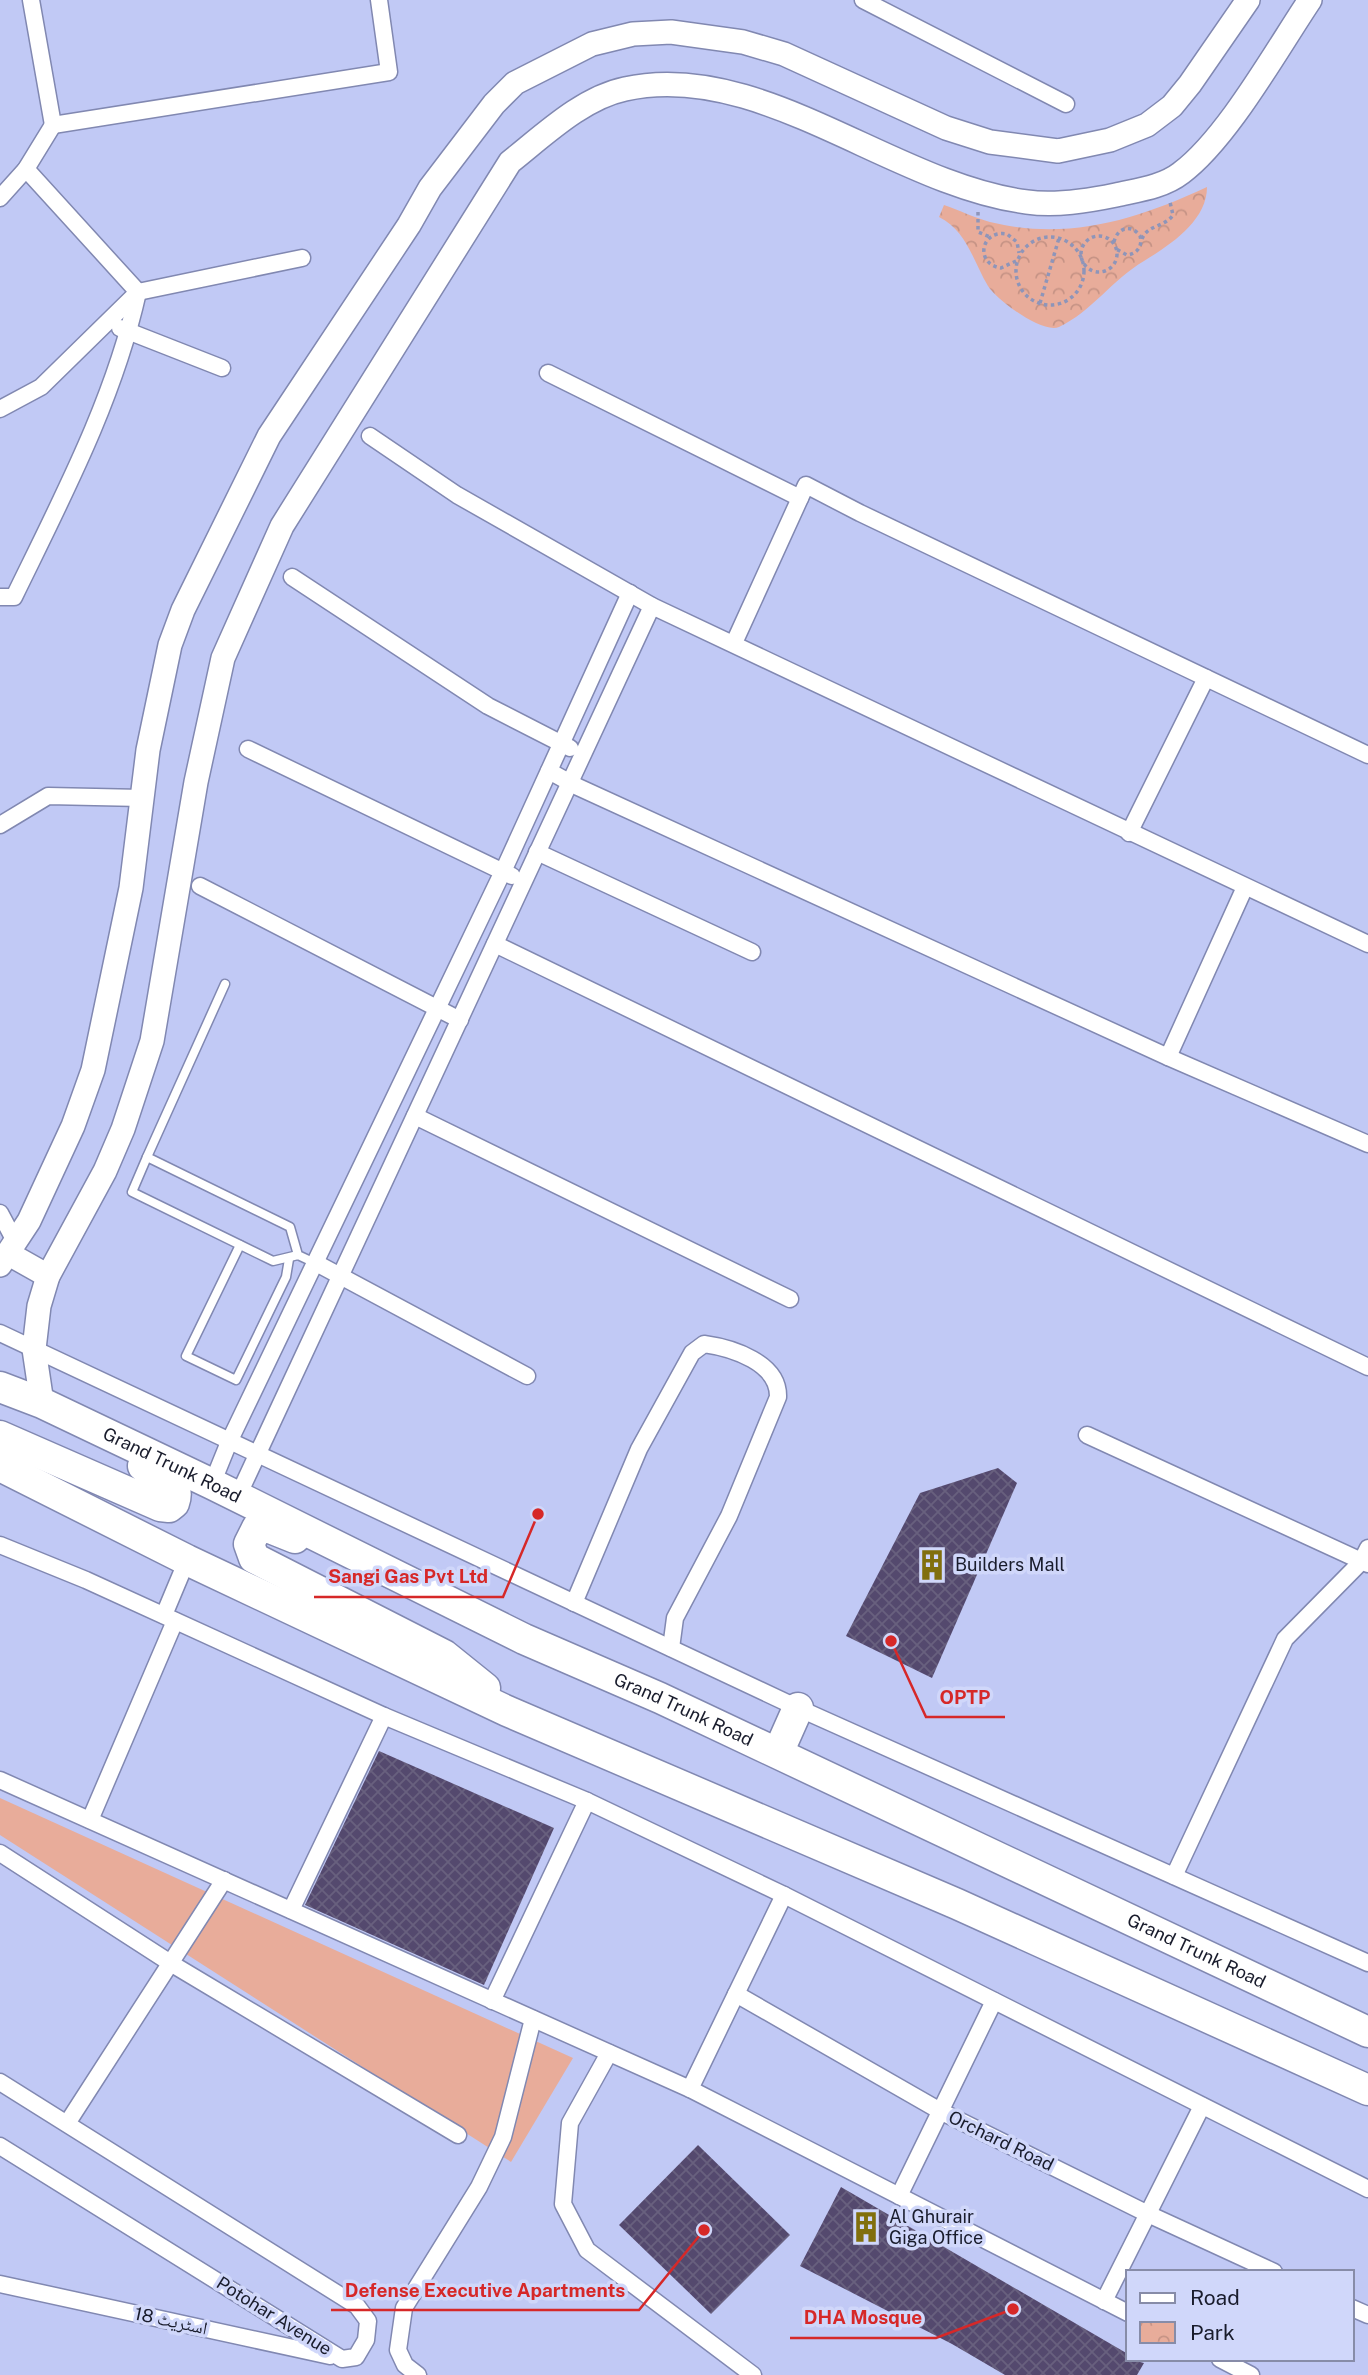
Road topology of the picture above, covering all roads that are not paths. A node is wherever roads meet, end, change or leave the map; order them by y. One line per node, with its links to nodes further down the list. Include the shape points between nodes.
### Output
1 (31, 0): 7 (street)
2 (379, 0): 7 (street, via 389,72)
3 (863, 0): 6 (street)
4 (1248, 0): 31 (street, via 1172,106 1147,125 1110,140 1058,151 990,142 946,128 784,54 743,42 671,32 633,34 592,44 515,83 430,188 269,436 170,645)
5 (1310, 0): 55 (street, via 1220,132 1181,173 1164,183 1072,203 1028,202 982,192 932,176 769,106 690,83 623,89 561,122 510,162 282,526 223,658 196,782 152,1041 105,1171)
6 (1066, 104)
7 (53, 125): 8 (street)
8 (26, 169): 9 (street); 11 (street)
9 (0, 198)
10 (302, 258): 11 (street)
11 (138, 292): 12 (street); 13 (street)
12 (109, 321): 13 (street); 16 (street, via 41,387)
13 (128, 334): 14 (street); 21 (street, via 87,447 14,597)
14 (222, 368)
15 (548, 373): 18 (street)
16 (0, 410)
17 (370, 436): 20 (street, via 457,495)
18 (800, 498): 23 (street); 24 (street, via 806,485)
19 (292, 577): 25 (street, via 488,706)
20 (630, 593): 22 (street); 25 (street)
21 (0, 597)
22 (652, 606): 23 (street); 27 (street)
23 (734, 643): 33 (street)
24 (1206, 678): 28 (street); 33 (street)
25 (561, 743): 27 (street); 29 (street)
26 (248, 749): 35 (street)
27 (581, 755): 30 (street)
28 (1368, 755)
29 (549, 771): 30 (street); 35 (street)
30 (569, 782): 34 (street); 45 (street)
31 (142, 799): 32 (street, via 48,796); 51 (street, via 131,888 93,1070 64,1146)
32 (0, 825)
33 (1129, 833): 38 (street)
34 (537, 852): 36 (street); 41 (street)
35 (503, 871): 36 (street); 43 (street)
36 (523, 882): 39 (street)
37 (200, 886): 43 (street)
38 (1245, 887): 40 (street); 45 (street)
39 (495, 944): 44 (street); 60 (street)
40 (1368, 944)
41 (752, 953)
42 (225, 984): 48 (lane)
43 (437, 1008): 44 (street); 54 (street)
44 (460, 1020): 46 (street)
45 (1168, 1057): 47 (street)
46 (415, 1116): 56 (street); 57 (street)
47 (1368, 1144)
48 (147, 1157): 50 (lane, via 132,1192); 52 (lane, via 290,1227)
49 (0, 1213): 51 (street)
50 (240, 1245): 53 (lane, via 273,1261); 53 (lane, via 186,1356 236,1380 286,1277)
51 (8, 1254): 55 (street)
52 (298, 1255): 53 (lane); 54 (lane)
53 (289, 1259)
54 (316, 1263): 56 (street); 67 (street)
55 (48, 1276): 59 (street)
56 (341, 1277): 61 (street); 68 (street)
57 (790, 1300)
58 (0, 1333): 59 (street)
59 (34, 1349): 64 (street); 67 (street)
60 (1368, 1367)
61 (527, 1376)
62 (0, 1387): 64 (highway, Grand Trunk Road)
63 (0, 1400): 66 (highway, via 171,1481 176,1489 174,1503 160,1506)
64 (42, 1403): 70 (highway, Grand Trunk Road)
65 (1087, 1435): 72 (street)
66 (0, 1436)
67 (229, 1442): 68 (street); 70 (street)
68 (257, 1455): 70 (street); 74 (street)
69 (0, 1466): 73 (highway)
70 (225, 1490): 76 (highway, Grand Trunk Road)
71 (0, 1545): 75 (street)
72 (1366, 1558): 86 (street, via 1285,1639)
73 (187, 1560): 75 (street); 79 (highway)
74 (574, 1603): 77 (street); 77 (street, via 639,1450 692,1353 704,1344 741,1355 771,1371 778,1397 729,1516 675,1618)
75 (169, 1618): 80 (street); 84 (street)
76 (524, 1639): 79 (highway, via 449,1617 270,1528 257,1528 251,1534 248,1544 254,1558 444,1655); 81 (highway, Grand Trunk Road)
77 (671, 1648): 78 (street)
78 (798, 1708): 81 (highway); 86 (street)
79 (507, 1711): 100 (highway, via 957,1904)
80 (384, 1716): 83 (street); 89 (street)
81 (778, 1753): 96 (highway, Grand Trunk Road)
82 (0, 1780): 84 (street)
83 (587, 1801): 88 (street); 93 (street)
84 (90, 1820): 87 (street)
85 (0, 1853): 91 (street)
86 (1174, 1876): 90 (street)
87 (224, 1880): 89 (street); 91 (street)
88 (784, 1895): 92 (street); 94 (street)
89 (291, 1910): 93 (street)
90 (1368, 1963)
91 (172, 1964): 103 (street); 104 (street)
92 (736, 1994): 98 (street); 102 (street, Orchard Road)
93 (492, 2001): 95 (street)
94 (994, 2001): 101 (street); 102 (street)
95 (533, 2019): 97 (street); 115 (street, via 503,2137 479,2188 404,2308 398,2350 405,2365)
96 (1368, 2032)
97 (609, 2053): 98 (street); 116 (street, via 570,2123 563,2204 587,2249)
98 (690, 2089): 107 (street)
99 (3, 2090): 103 (street, Potohar Avenue)
100 (1368, 2090)
101 (1202, 2106): 106 (street); 108 (street)
102 (942, 2112): 107 (street); 108 (street, Orchard Road)
103 (68, 2122): 113 (street, Potohar Avenue, via 358,2306 368,2321 366,2340 356,2357)
104 (457, 2135)
105 (0, 2146): 113 (street, Potohar Avenue)
106 (1368, 2189)
107 (899, 2196): 111 (street)
108 (1148, 2214): 109 (street, Orchard Road); 111 (street)
109 (1270, 2270)
110 (0, 2284): 113 (street, اسٹریٹ 18)
111 (1104, 2301): 112 (street)
112 (1126, 2313)
113 (342, 2358)
114 (1224, 2361): 117 (street)
115 (418, 2375)
116 (753, 2375)
117 (1251, 2375)

